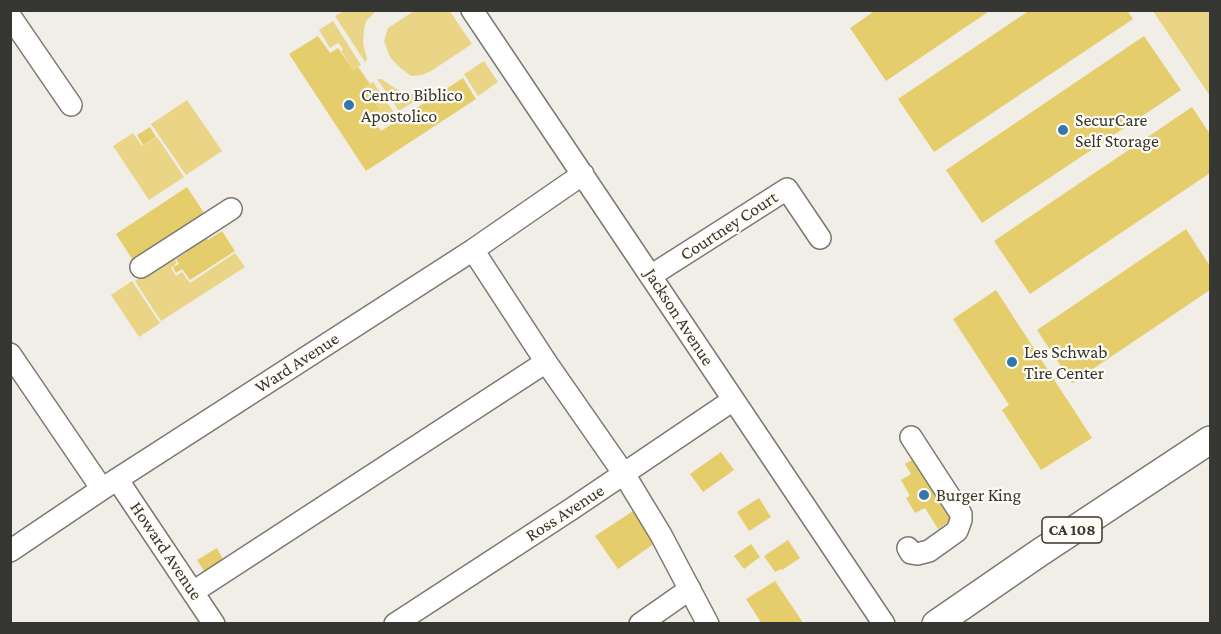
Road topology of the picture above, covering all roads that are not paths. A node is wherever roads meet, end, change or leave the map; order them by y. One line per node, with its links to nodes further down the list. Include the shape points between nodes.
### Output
1 (472, 10): 4 (street, Jackson Avenue)
2 (10, 16): 3 (street)
3 (71, 105)
4 (583, 174): 7 (street, Ward Avenue); 9 (street, Jackson Avenue)
5 (231, 209): 8 (street)
6 (820, 238): 9 (street, Courtney Court, via 787,189)
7 (473, 250): 11 (street); 16 (street, Ward Avenue)
8 (141, 267)
9 (652, 276): 12 (street, Jackson Avenue)
10 (10, 354): 16 (street, Howard Avenue)
11 (546, 362): 15 (street); 20 (street)
12 (733, 400): 15 (street, Ross Avenue); 25 (street, Jackson Avenue)
13 (911, 437): 17 (street, via 961,514 961,520 957,531 929,551 917,554)
14 (1210, 440): 26 (main road, CA 108)
15 (624, 474): 19 (street); 22 (street, Ross Avenue)
16 (110, 484): 18 (street, Ward Avenue); 20 (street, Howard Avenue)
17 (908, 548)
18 (10, 551)
19 (690, 589): 23 (street); 24 (street)
20 (193, 592): 21 (street, Howard Avenue)
21 (214, 624)
22 (395, 624)
23 (640, 624)
24 (708, 624)
25 (884, 624)
26 (936, 624)

